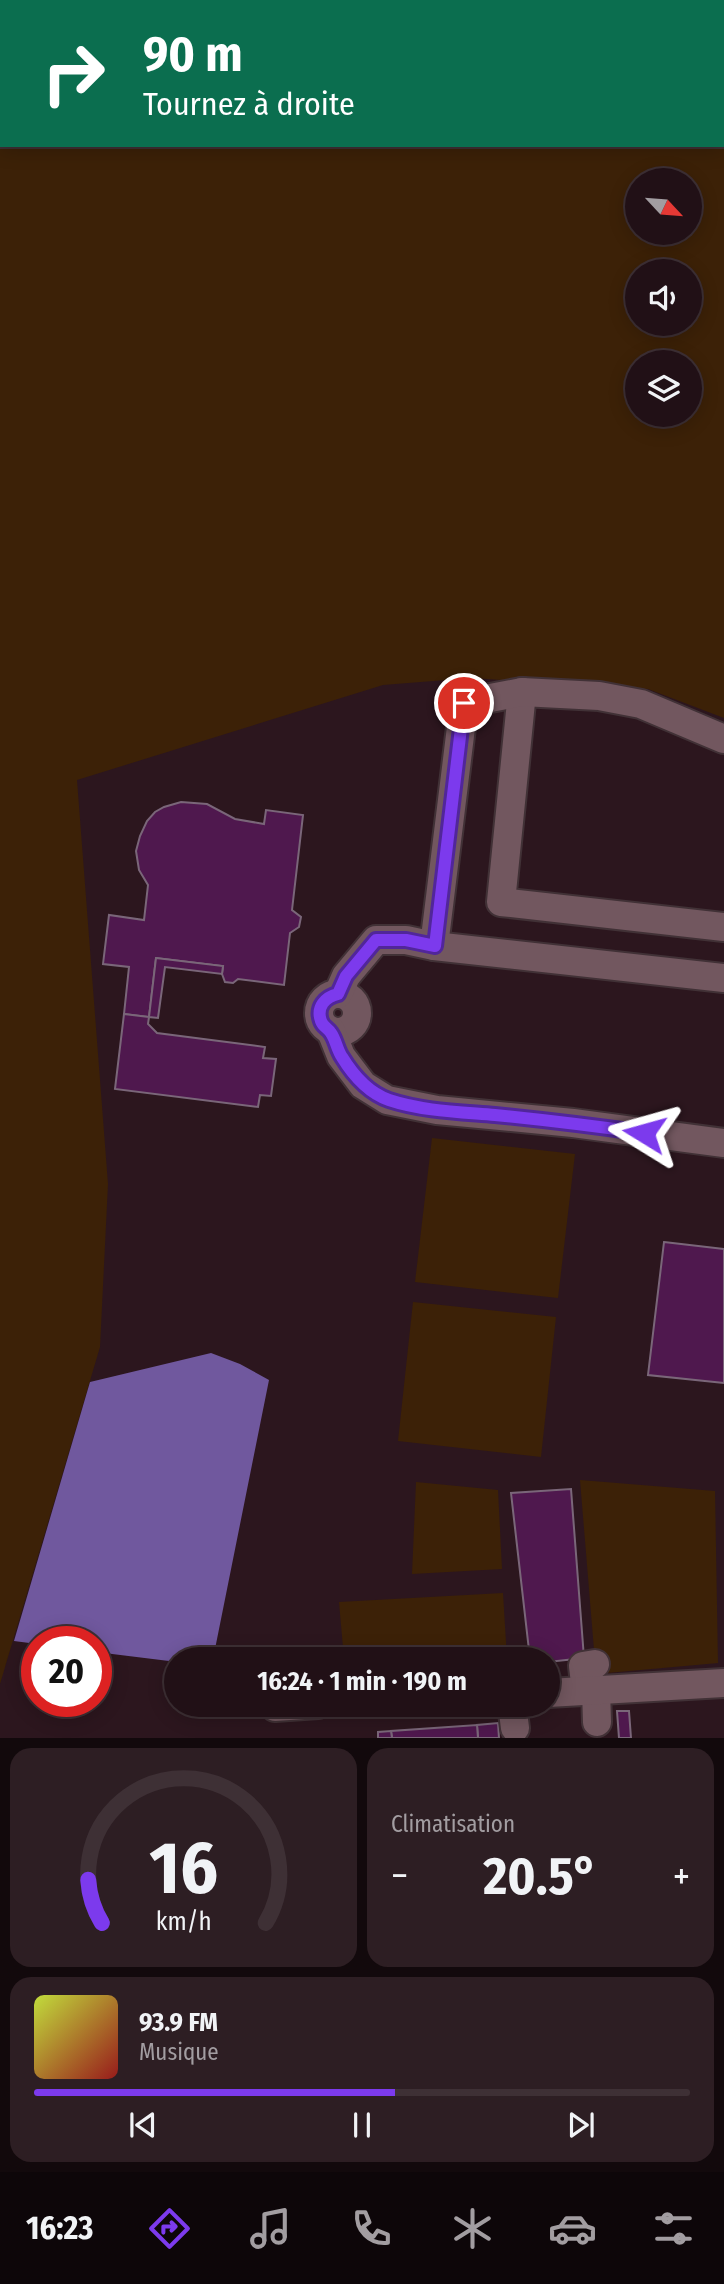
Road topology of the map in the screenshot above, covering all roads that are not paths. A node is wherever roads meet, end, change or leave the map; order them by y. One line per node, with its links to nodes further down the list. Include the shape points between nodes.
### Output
1 (522, 692): 2 (lane, via 599,696 641,704); 3 (lane, via 501,902); 4 (lane, via 464,703)
2 (724, 738)
3 (724, 927)
4 (435, 946): 5 (lane); 6 (lane, via 376,940 346,976 338,994 353,1001 357,1017 347,1031 331,1031 341,1056 363,1084 387,1100 437,1110)
5 (724, 978)
6 (724, 1143)
7 (592, 1681): 8 (lane); 9 (lane); 10 (lane)
8 (724, 1683)
9 (560, 1690)
10 (597, 1722)

